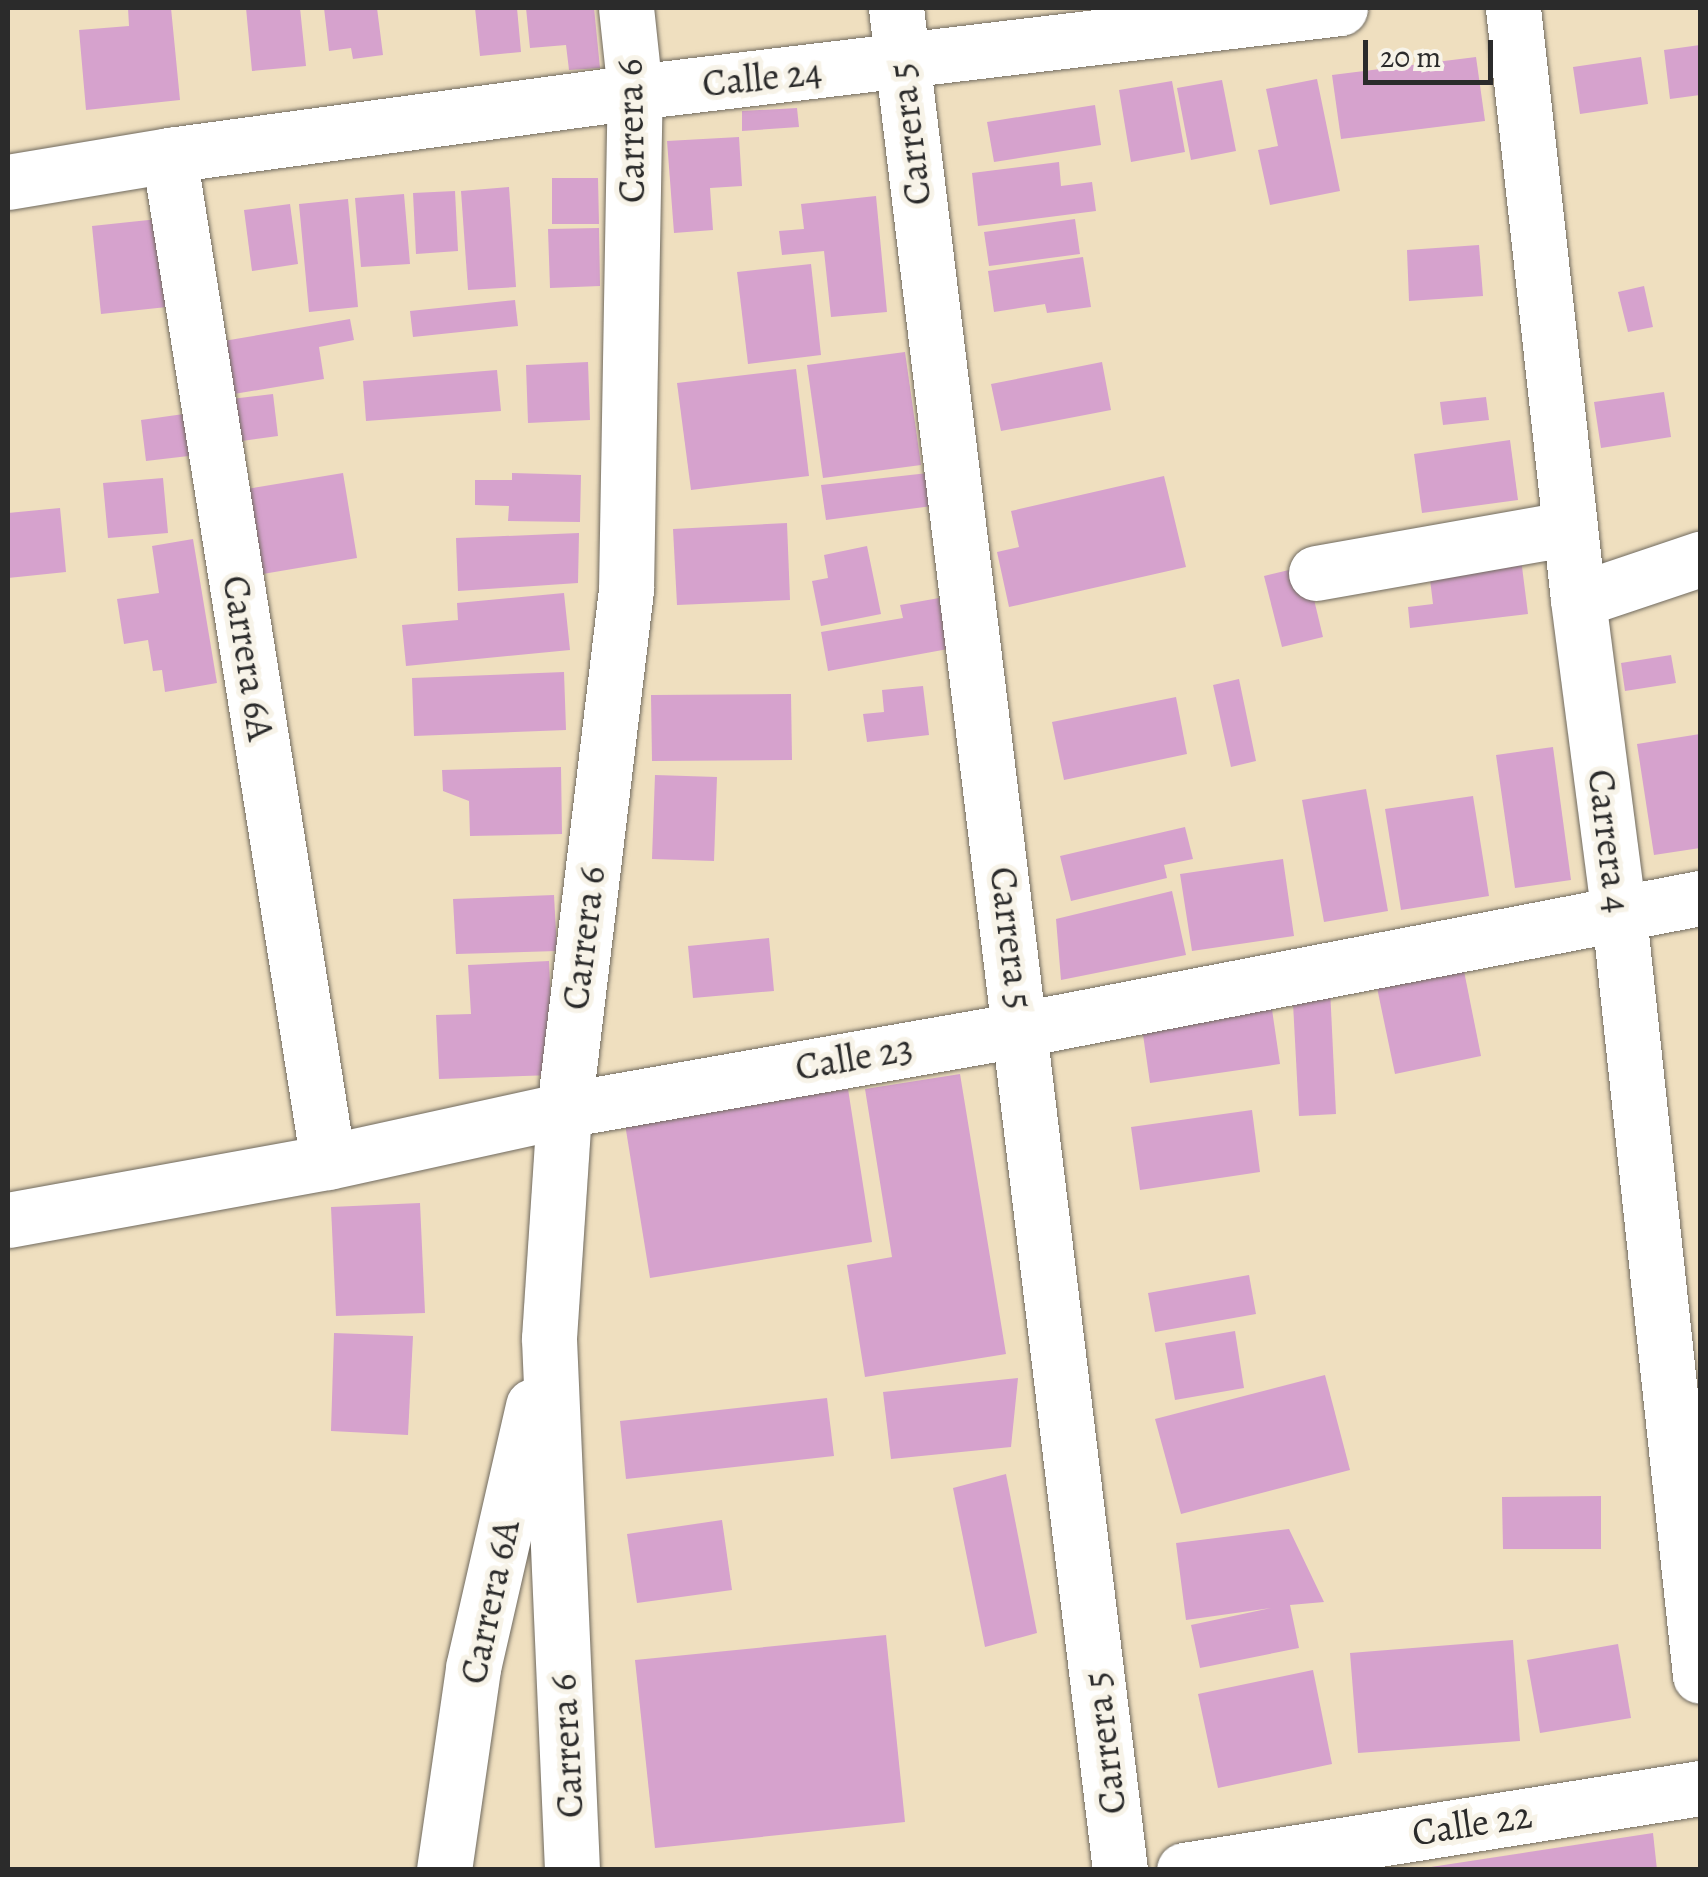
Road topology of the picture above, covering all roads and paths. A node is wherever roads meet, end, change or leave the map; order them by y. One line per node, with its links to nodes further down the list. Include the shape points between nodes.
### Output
1 (626, 8): 6 (street, Carrera 6)
2 (896, 8): 5 (street, Carrera 5)
3 (1340, 8): 5 (street, Calle 24)
4 (1514, 8): 9 (street, Carrera 4)
5 (901, 62): 6 (street, Calle 24); 15 (street, Carrera 5)
6 (635, 92): 7 (street, Calle 24); 16 (street, Carrera 6, via 626,590)
7 (169, 155): 8 (street, Calle 24); 17 (street, Carrera 6A)
8 (8, 182)
9 (1570, 528): 11 (street); 12 (street, Carrera 4)
10 (1700, 558): 12 (street)
11 (1316, 574)
12 (1578, 600): 14 (street, Carrera 4)
13 (1700, 898): 14 (street, Calle 23)
14 (1619, 915): 15 (street, Calle 23); 20 (street, Carrera 4)
15 (1022, 1028): 16 (street, Calle 23); 24 (street, Carrera 5)
16 (564, 1110): 17 (street, Calle 23); 19 (street, Carrera 6)
17 (328, 1162): 18 (street, Calle 23)
18 (8, 1220)
19 (549, 1338): 22 (street, Carrera 6A, via 473,1668); 23 (street, Carrera 6)
20 (1700, 1676)
21 (1700, 1788): 25 (street, Calle 22)
22 (444, 1870)
23 (572, 1870)
24 (1120, 1870)
25 (1184, 1870)

